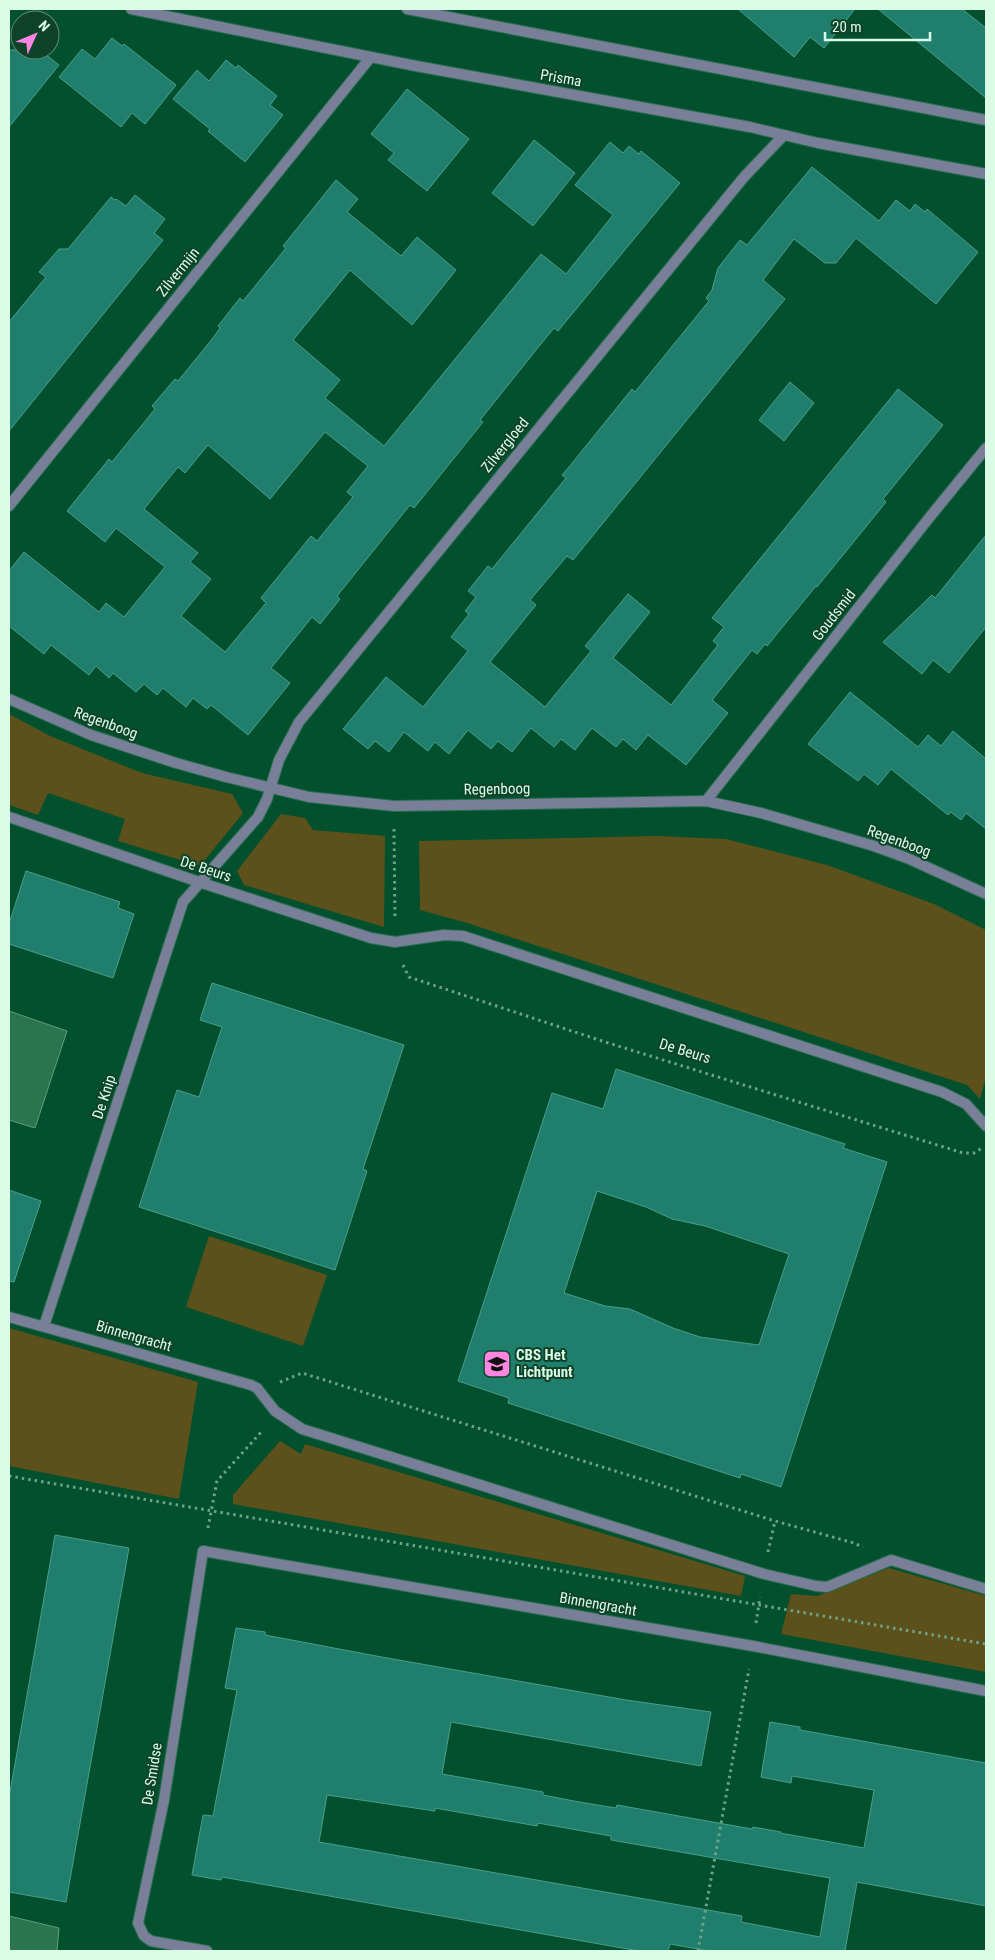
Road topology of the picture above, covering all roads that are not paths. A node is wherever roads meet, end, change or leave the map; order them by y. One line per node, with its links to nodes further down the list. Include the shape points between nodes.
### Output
1 (131, 9): 3 (street, Prisma)
2 (409, 9): 4 (street)
3 (370, 58): 5 (street, Prisma); 8 (street, Zilvermijn)
4 (986, 120)
5 (784, 135): 6 (street, Prisma); 10 (street, Zilvergloed, via 744,177 299,722 279,760)
6 (986, 174)
7 (986, 448): 11 (street, Goudsmid)
8 (9, 506)
9 (9, 699): 10 (street, Regenboog, via 92,735)
10 (270, 788): 11 (street, Regenboog, via 309,797 394,806); 13 (street, Zilvergloed, via 258,817)
11 (706, 801): 14 (street, Regenboog, via 761,813 874,846)
12 (9, 817): 13 (street, De Beurs)
13 (202, 883): 15 (street, De Beurs, via 371,938 395,942 444,935 464,936 942,1092 966,1104); 17 (street, De Knip, via 184,902)
14 (986, 894)
15 (986, 1126)
16 (9, 1317): 17 (street, Binnengracht)
17 (44, 1326): 19 (street, Binnengracht, via 251,1385 286,1419 302,1429 764,1574 827,1586 891,1560)
18 (203, 1550): 20 (street, Binnengracht, via 753,1646); 21 (street, De Smidse, via 164,1800 138,1923 144,1936 151,1941)
19 (986, 1589)
20 (986, 1691)
21 (207, 1951)

